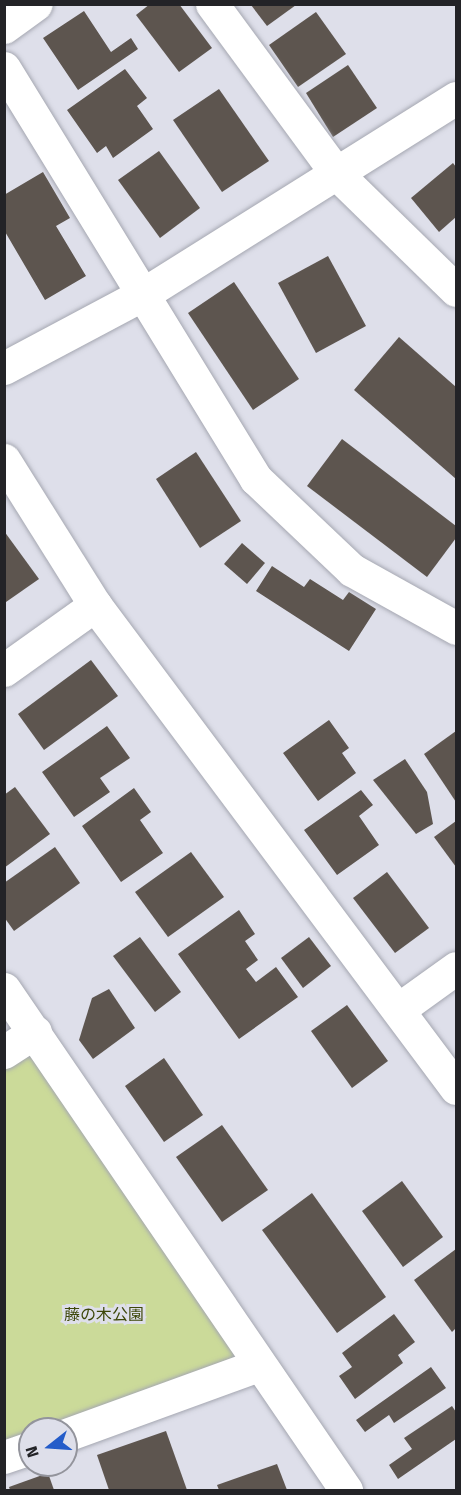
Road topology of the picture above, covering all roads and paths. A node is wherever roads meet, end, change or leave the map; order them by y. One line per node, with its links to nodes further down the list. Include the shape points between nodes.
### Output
1 (36, 4): 3 (street)
2 (212, 4): 6 (street)
3 (4, 27)
4 (4, 68): 8 (street)
5 (456, 98): 6 (street)
6 (337, 174): 7 (street); 8 (street)
7 (456, 290)
8 (146, 293): 9 (street); 12 (street, via 256,479 352,570)
9 (4, 368)
10 (4, 460): 11 (street)
11 (95, 604): 13 (street); 16 (street)
12 (456, 628)
13 (4, 670)
14 (456, 968): 16 (street)
15 (4, 989): 17 (street)
16 (399, 1009): 19 (street)
17 (35, 1032): 18 (street); 20 (street)
18 (4, 1052)
19 (456, 1088)
20 (258, 1365): 21 (street); 22 (street)
21 (78, 1431)
22 (346, 1491)

